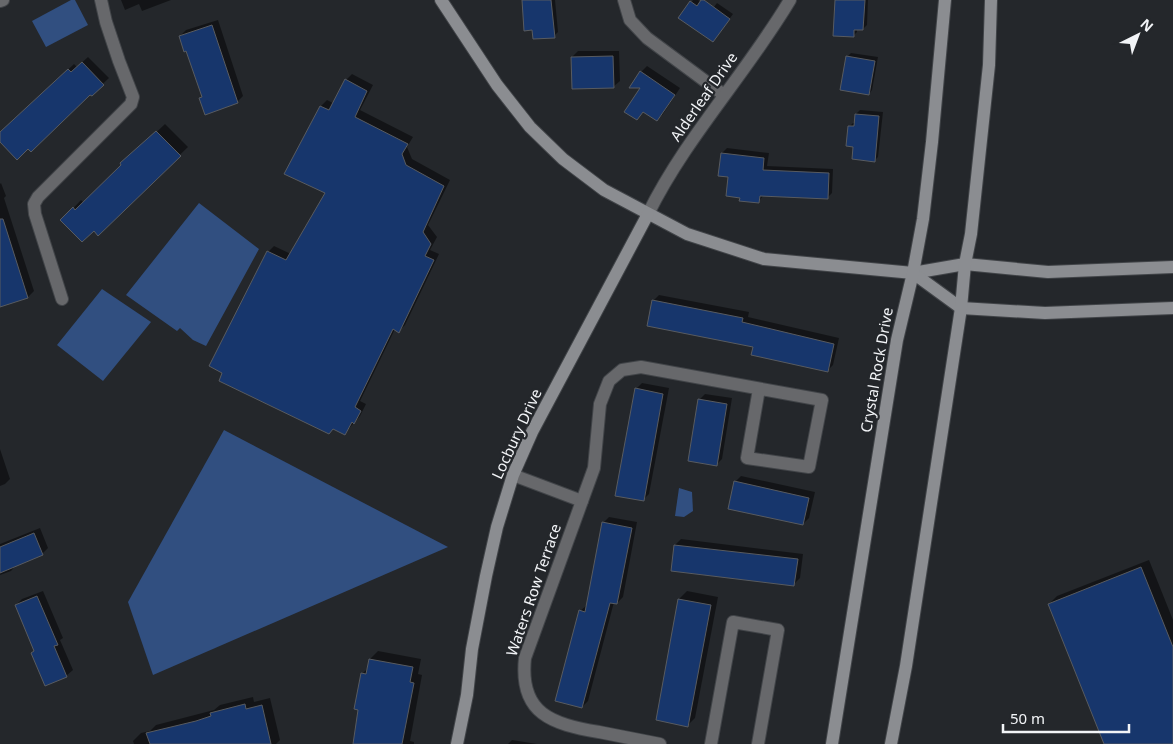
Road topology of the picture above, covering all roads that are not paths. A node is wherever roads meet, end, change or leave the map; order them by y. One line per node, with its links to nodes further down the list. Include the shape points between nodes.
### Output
1 (102, 0): 12 (street, via 119,62 133,97 126,110 34,204)
2 (441, 0): 8 (street, via 497,85 530,127 563,159 604,190)
3 (624, 0): 7 (street, via 630,20 647,38)
4 (790, 0): 7 (street, Alderleaf Drive)
5 (945, 0): 11 (street, Crystal Rock Drive, via 932,142)
6 (991, 0): 9 (street, via 989,65)
7 (724, 95): 8 (street, Alderleaf Drive, via 661,187)
8 (648, 214): 11 (street, via 687,234 764,259); 16 (street, Locbury Drive, via 532,432)
9 (966, 264): 10 (street, via 1048,272); 11 (street); 13 (street)
10 (1173, 267)
11 (913, 274): 13 (street); 22 (street, Crystal Rock Drive, via 897,340)
12 (62, 300)
13 (961, 308): 14 (street, via 1045,313); 23 (street)
14 (1173, 308)
15 (759, 389): 15 (street, Waters Row Terrace, via 747,458 808,467 822,400); 17 (street, Waters Row Terrace, via 641,367 622,370 609,380 600,404 594,468)
16 (513, 475): 17 (street); 18 (street, Locbury Drive, via 486,576)
17 (582, 501): 19 (street, Waters Row Terrace, via 525,658 523,676 528,693 536,707 569,727)
18 (457, 744)
19 (660, 744)
20 (711, 744): 21 (street, via 733,622 778,630)
21 (758, 744)
22 (832, 744)
23 (891, 744)

